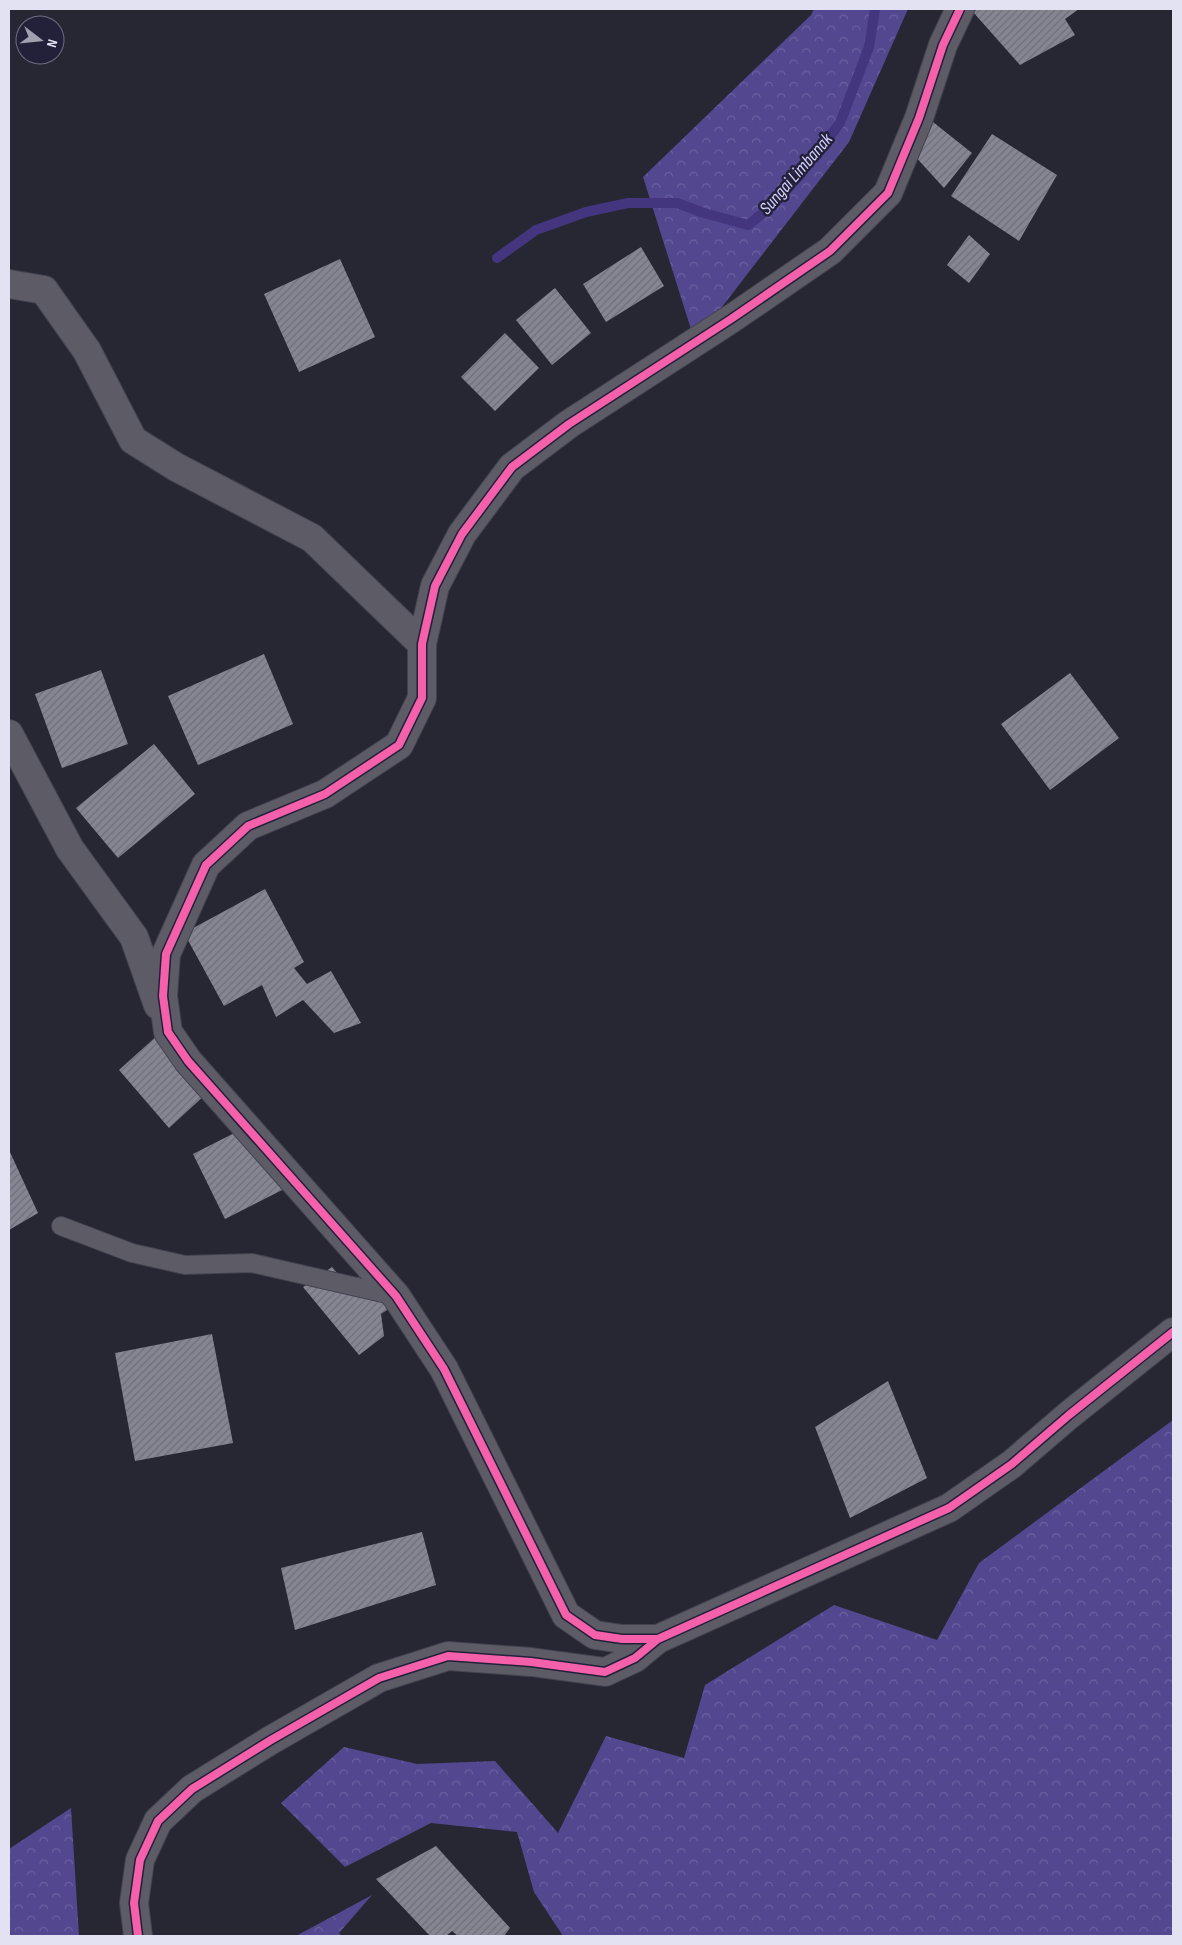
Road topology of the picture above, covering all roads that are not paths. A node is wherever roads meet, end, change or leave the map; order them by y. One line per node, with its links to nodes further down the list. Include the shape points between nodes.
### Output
1 (960, 9): 3 (street, via 943,45 888,193 830,252 569,424 512,467 462,534 435,586)
2 (9, 284): 3 (street, via 44,290 87,351 133,440 176,467 312,538)
3 (422, 644): 5 (street, via 422,698 398,745 325,794 248,826 206,865 166,954 163,996)
4 (9, 734): 5 (street, via 70,850 134,937)
5 (168, 1032): 7 (street, via 188,1062)
6 (61, 1226): 7 (lane, via 132,1253 185,1265 252,1263)
7 (396, 1296): 9 (street, via 444,1369 566,1615 596,1635)
8 (1173, 1332): 9 (street, via 1012,1464 949,1508)
9 (658, 1639): 10 (street, via 636,1658 605,1672 448,1656 379,1678 192,1789 158,1821 140,1860 134,1903)
10 (138, 1936)

